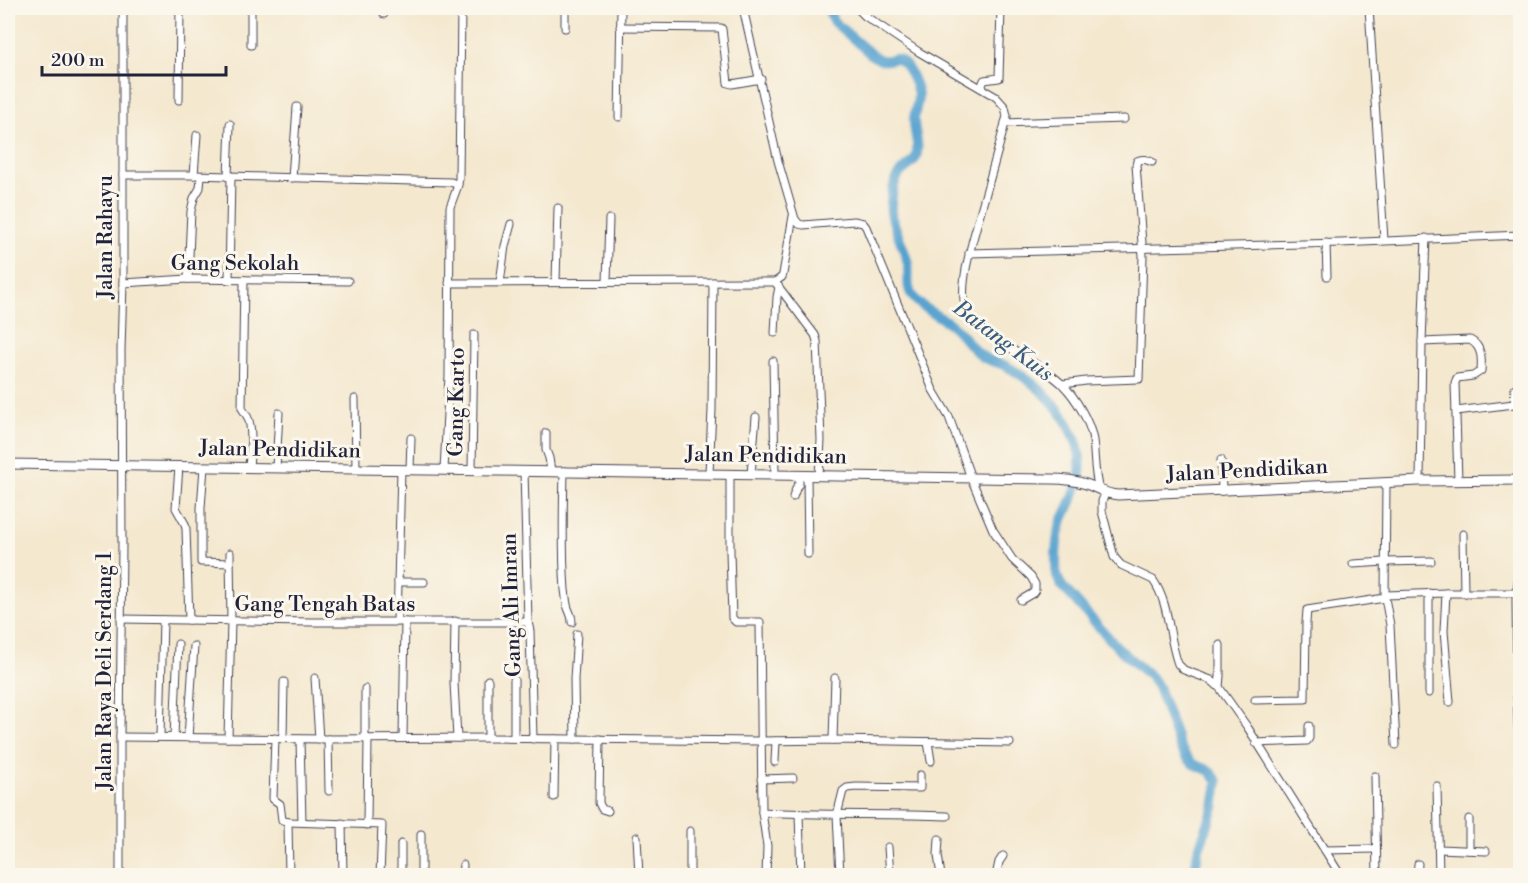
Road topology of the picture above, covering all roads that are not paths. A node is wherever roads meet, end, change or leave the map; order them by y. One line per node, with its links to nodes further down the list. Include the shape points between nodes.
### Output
1 (123, 8): 24 (street, Jalan Rahayu)
2 (180, 8): 16 (street)
3 (251, 8): 13 (street)
4 (461, 8): 28 (street)
5 (565, 8): 12 (street)
6 (621, 8): 11 (street)
7 (743, 8): 14 (street)
8 (857, 8): 15 (street, via 919,52)
9 (1001, 8): 15 (street, via 999,78 985,80)
10 (1369, 8): 35 (street)
11 (620, 27): 14 (street, via 722,28 728,83); 18 (street)
12 (565, 28)
13 (251, 45)
14 (761, 79): 30 (street)
15 (981, 88): 20 (street, via 1005,107)
16 (179, 100)
17 (297, 107): 27 (street)
18 (619, 117)
19 (1124, 119): 20 (street)
20 (1005, 123): 38 (street)
21 (230, 124): 26 (street)
22 (197, 135): 25 (street)
23 (1152, 162): 37 (street, via 1136,162)
24 (123, 175): 25 (street); 48 (street, Jalan Rahayu)
25 (197, 176): 26 (street); 40 (street, via 200,188 191,211)
26 (229, 177): 27 (street); 41 (street)
27 (292, 178): 28 (street)
28 (458, 185): 49 (street, via 450,207)
29 (558, 208): 44 (street)
30 (794, 216): 47 (street); 83 (street, via 803,225 854,221 866,227 933,390 949,417)
31 (609, 219): 45 (street)
32 (511, 224): 50 (street)
33 (1521, 235): 34 (street)
34 (1426, 238): 35 (street); 53 (street)
35 (1384, 240): 36 (street)
36 (1326, 243): 37 (street); 39 (street)
37 (1143, 249): 38 (street); 55 (street, via 1139,379)
38 (969, 253): 55 (street, via 964,302 971,318)
39 (1327, 276)
40 (188, 279): 41 (street, Gang Sekolah); 48 (street, Gang Sekolah)
41 (229, 280): 42 (street, Gang Sekolah)
42 (243, 280): 43 (street, Gang Sekolah); 68 (street, via 242,408 250,423)
43 (348, 281)
44 (556, 282): 45 (street); 50 (street)
45 (607, 282): 46 (street)
46 (713, 282): 47 (street); 77 (street)
47 (778, 282): 51 (street); 81 (street, via 817,341)
48 (123, 283): 65 (street, Jalan Rahayu)
49 (449, 283): 50 (street); 72 (street)
50 (500, 283)
51 (775, 333)
52 (474, 335): 73 (street, Gang Karto)
53 (1422, 342): 58 (street, via 1470,340 1480,351 1481,371 1457,378 1455,383); 85 (street)
54 (773, 361): 80 (street)
55 (1063, 384): 89 (street, via 1089,426)
56 (1521, 385): 58 (street, via 1516,387 1514,404)
57 (356, 399): 70 (street)
58 (1456, 411): 86 (street)
59 (279, 413): 69 (street)
60 (756, 417): 79 (street)
61 (546, 433): 75 (street)
62 (411, 438): 71 (street)
63 (1221, 460): 88 (street)
64 (8, 464): 65 (main road, Jalan Pendidikan)
65 (122, 466): 66 (main road, Jalan Pendidikan); 108 (street, Jalan Raya Deli Serdang 1)
66 (179, 466): 67 (main road, Jalan Pendidikan); 110 (street, via 176,508 186,528)
67 (204, 467): 68 (main road, Jalan Pendidikan); 97 (street, via 201,562)
68 (249, 467): 69 (main road, Jalan Pendidikan)
69 (276, 468): 70 (main road, Jalan Pendidikan)
70 (356, 469): 71 (main road, Jalan Pendidikan)
71 (406, 470): 72 (main road, Jalan Pendidikan); 100 (street)
72 (444, 470): 73 (main road, Jalan Pendidikan)
73 (472, 470): 74 (main road, Jalan Pendidikan)
74 (524, 471): 75 (main road, Jalan Pendidikan); 114 (street, Gang Ali Imran)
75 (551, 471): 76 (main road, Jalan Pendidikan)
76 (564, 471): 77 (main road, Jalan Pendidikan); 115 (street, via 563,553)
77 (709, 473): 78 (main road, Jalan Pendidikan)
78 (730, 474): 79 (main road, Jalan Pendidikan); 151 (street, via 732,618 736,622 760,622)
79 (752, 474): 80 (main road, Jalan Pendidikan)
80 (775, 474): 82 (main road, Jalan Pendidikan)
81 (819, 475): 82 (main road, Jalan Pendidikan); 83 (main road, Jalan Pendidikan)
82 (803, 478): 90 (street); 94 (street)
83 (971, 478): 89 (main road, Jalan Pendidikan, via 1071,480); 107 (street, via 997,538 1035,584 1033,593)
84 (1520, 480): 86 (main road, Jalan Pendidikan); 91 (street)
85 (1420, 481): 86 (main road, Jalan Pendidikan); 87 (main road, Jalan Pendidikan)
86 (1458, 482)
87 (1386, 483): 88 (main road, Jalan Pendidikan); 96 (street)
88 (1222, 491): 89 (main road, Jalan Pendidikan, via 1131,495)
89 (1102, 492): 125 (street, via 1102,511 1114,557 1156,584 1178,664)
90 (793, 497)
91 (1521, 521)
92 (1463, 534): 104 (street)
93 (230, 553): 97 (street)
94 (808, 554)
95 (1431, 561): 96 (street)
96 (1385, 562): 98 (street); 105 (street)
97 (230, 564): 111 (street)
98 (1353, 564)
99 (1521, 567): 106 (street)
100 (398, 582): 101 (street); 113 (street)
101 (424, 582)
102 (1429, 593): 103 (street); 105 (street); 127 (street)
103 (1446, 593): 104 (street); 129 (street, via 1444,631)
104 (1464, 593): 106 (street)
105 (1385, 597): 128 (street, via 1306,610 1305,699); 156 (street)
106 (1518, 597): 157 (street)
107 (1021, 600)
108 (121, 619): 109 (street, Gang Tengah Batas); 132 (street, Jalan Raya Deli Serdang 1)
109 (163, 620): 110 (street, Gang Tengah Batas); 131 (street)
110 (189, 620): 111 (street, Gang Tengah Batas)
111 (231, 621): 113 (street, Gang Tengah Batas); 135 (street)
112 (455, 621): 113 (street, Gang Tengah Batas); 114 (street, Gang Tengah Batas); 139 (street)
113 (401, 622): 138 (street)
114 (528, 622): 146 (street, Gang Ali Imran)
115 (572, 622)
116 (576, 634): 148 (street)
117 (178, 644): 133 (street)
118 (1220, 645): 125 (street)
119 (194, 646): 134 (street)
120 (315, 678): 143 (street)
121 (836, 678): 150 (street)
122 (488, 680): 140 (street)
123 (514, 680): 141 (street)
124 (284, 682): 137 (street)
125 (1219, 687): 155 (street)
126 (365, 689): 145 (street)
127 (1429, 693)
128 (1255, 700)
129 (1450, 702)
130 (1309, 726): 155 (street, via 1307,741)
131 (160, 736): 132 (street); 133 (street)
132 (120, 737): 192 (street, Jalan Raya Deli Serdang 1)
133 (174, 737): 134 (street)
134 (188, 738): 135 (street)
135 (228, 738): 136 (street)
136 (275, 738): 137 (street); 174 (street, via 273,799 280,804 282,820)
137 (284, 738): 142 (street)
138 (404, 738): 139 (street); 145 (street)
139 (457, 738): 140 (street)
140 (488, 738): 141 (street)
141 (514, 738): 146 (street)
142 (300, 739): 143 (street); 175 (street)
143 (320, 739): 144 (street)
144 (328, 739): 145 (street); 166 (street)
145 (367, 739): 177 (street)
146 (533, 739): 147 (street)
147 (555, 739): 148 (street); 167 (street)
148 (575, 739): 149 (street)
149 (600, 739): 151 (street); 168 (street, via 599,803)
150 (833, 740): 152 (street); 153 (street)
151 (760, 741): 152 (street); 164 (street)
152 (776, 741): 159 (street)
153 (928, 742): 154 (street); 158 (street)
154 (1010, 743)
155 (1256, 743): 186 (street)
156 (1396, 745)
157 (1520, 754): 160 (street)
158 (931, 761)
159 (775, 762)
160 (1520, 771)
161 (920, 776): 171 (street, via 920,788 846,789 841,793)
162 (1375, 776): 184 (street)
163 (794, 778): 164 (street)
164 (761, 779): 169 (street)
165 (1437, 786): 185 (street)
166 (329, 791)
167 (554, 797)
168 (608, 811)
169 (762, 812): 170 (street); 201 (street)
170 (799, 814): 171 (street); 202 (street)
171 (837, 815): 172 (street); 203 (street)
172 (947, 816)
173 (1469, 819): 187 (street)
174 (288, 822): 175 (street); 193 (street)
175 (303, 822): 176 (street)
176 (342, 823): 177 (street); 194 (street)
177 (367, 825): 195 (street, via 382,825)
178 (690, 831): 200 (street)
179 (421, 834): 197 (street)
180 (637, 837): 199 (street)
181 (939, 839): 205 (street)
182 (402, 844): 196 (street)
183 (888, 847): 204 (street)
184 (1376, 849): 186 (street); 208 (street)
185 (1439, 849): 187 (street); 210 (street)
186 (1325, 850): 207 (street)
187 (1470, 850): 188 (street)
188 (1486, 850)
189 (1003, 856): 206 (street)
190 (1418, 864): 209 (street)
191 (463, 865): 198 (street)
192 (120, 876)
193 (289, 876)
194 (343, 876)
195 (380, 876)
196 (400, 876)
197 (421, 876)
198 (462, 876)
199 (639, 876)
200 (690, 876)
201 (766, 876)
202 (801, 876)
203 (840, 876)
204 (890, 876)
205 (941, 876)
206 (996, 876)
207 (1341, 876)
208 (1377, 876)
209 (1417, 876)
210 (1439, 876)

